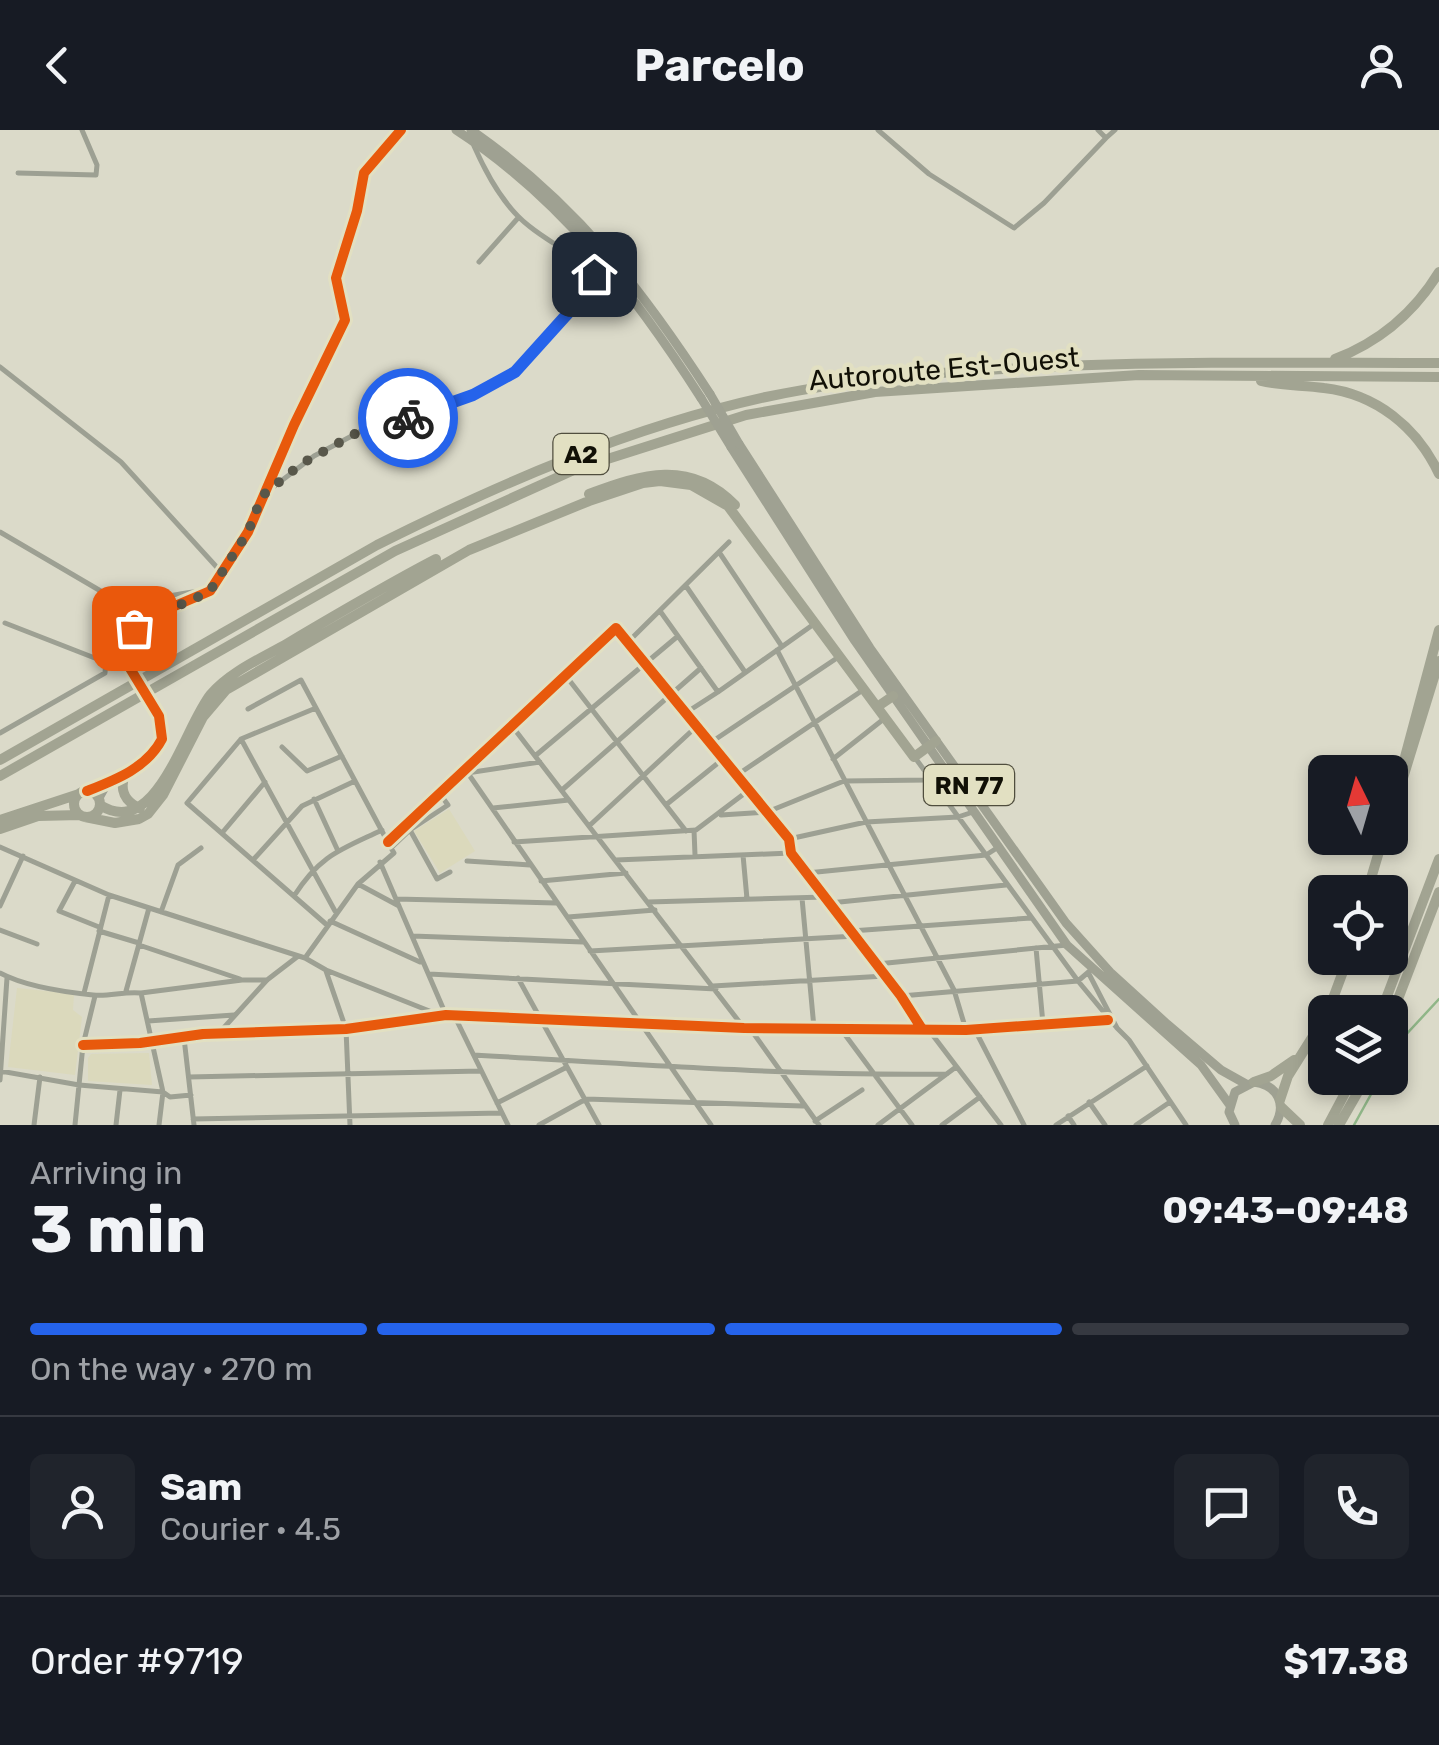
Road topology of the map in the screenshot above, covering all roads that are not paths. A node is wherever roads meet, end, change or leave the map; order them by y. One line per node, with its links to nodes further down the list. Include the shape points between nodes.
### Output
1 (82, 130): 9 (street, via 96,175)
2 (401, 130): 20 (street, via 364,173 336,278 344,320)
3 (456, 130): 7 (main road)
4 (878, 130): 8 (street, via 929,174 1014,228)
5 (1098, 130): 8 (street)
6 (1116, 130): 8 (street)
7 (471, 135): 10 (street); 18 (main road, bridge, via 542,185 603,246 665,326)
8 (1106, 138)
9 (18, 172)
10 (518, 218): 11 (street); 20 (street, via 595,276 522,366 468,397 350,436)
11 (479, 262)
12 (1439, 272): 13 (highway, via 1386,332)
13 (1326, 363): 14 (highway, Autoroute Est-Ouest / A2); 63 (highway, Autoroute Est-Ouest / A2, via 956,370 864,380 712,411 541,468 455,506)
14 (1439, 363)
15 (0, 367): 24 (street, via 121,462)
16 (1240, 376): 17 (highway, Autoroute Est-Ouest / A2); 19 (highway, via 1367,400 1402,422); 78 (highway, Autoroute Est-Ouest / A2, via 1138,375 874,392 746,415 619,454 394,551)
17 (1439, 377)
18 (735, 446): 49 (main road); 64 (main road, RN 77)
19 (1439, 474)
20 (262, 496): 24 (street)
21 (0, 532): 28 (street)
22 (729, 542): 23 (street)
23 (718, 552): 25 (street); 37 (street)
24 (223, 574): 27 (street)
25 (686, 586): 29 (street); 43 (street)
26 (790, 588): 31 (highway); 93 (highway, via 724,493 669,474 626,480 462,546 233,675 197,713 163,782); 98 (highway, via 715,496 676,482 643,483 469,550 246,676 212,704 148,814 115,823)
27 (210, 591): 28 (street); 76 (street, bridge, via 142,620 129,639 128,666 159,716 162,734 157,747)
28 (128, 607): 40 (street, via 110,630)
29 (660, 611): 34 (street); 35 (street)
30 (1439, 619): 36 (highway)
31 (816, 622): 37 (street); 38 (highway)
32 (5, 623): 40 (street)
33 (1439, 630): 36 (highway)
34 (678, 636): 41 (street); 42 (street)
35 (628, 642): 41 (street); 44 (street, via 616,628)
36 (1435, 644): 67 (highway)
37 (779, 648): 43 (street); 45 (street)
38 (840, 656): 45 (street); 46 (highway)
39 (1439, 661): 74 (highway)
40 (105, 662): 59 (street, via 100,676)
41 (645, 663): 48 (street); 52 (street)
42 (701, 668): 47 (street); 48 (street)
43 (746, 672): 47 (street)
44 (566, 676): 52 (street); 57 (street)
45 (796, 686): 56 (street); 62 (street)
46 (864, 689): 50 (highway); 56 (street)
47 (718, 692): 54 (street)
48 (670, 694): 54 (street); 61 (street)
49 (893, 696): 50 (highway); 64 (main road)
50 (877, 707): 55 (highway)
51 (316, 708): 53 (street, via 301,680); 60 (street); 68 (street)
52 (591, 708): 61 (street); 72 (street)
53 (248, 709)
54 (686, 713): 58 (street)
55 (885, 718): 69 (highway); 71 (street)
56 (815, 724): 71 (street); 79 (street)
57 (512, 726): 72 (street); 75 (street)
58 (697, 726): 62 (street); 77 (street)
59 (0, 733)
60 (241, 738): 84 (street); 109 (street, via 186,803)
61 (617, 740): 77 (street); 85 (street)
62 (710, 743): 70 (street)
63 (28, 744): 66 (highway); 73 (highway, Autoroute Est-Ouest / A2)
64 (932, 744): 69 (highway); 95 (main road, RN 77)
65 (282, 747): 68 (street, via 307,771)
66 (0, 750)
67 (1405, 755)
68 (342, 756): 81 (street)
69 (914, 757): 80 (street)
70 (723, 758): 79 (street); 92 (street)
71 (833, 758): 82 (street)
72 (538, 759): 75 (street); 85 (street)
73 (0, 760)
74 (1408, 768)
75 (466, 771): 88 (street); 94 (street)
76 (125, 774): 83 (street); 93 (highway, via 126,798)
77 (643, 774): 92 (street); 103 (street)
78 (0, 776)
79 (737, 776): 86 (street)
80 (930, 780): 82 (street); 99 (street)
81 (355, 781): 89 (street); 105 (street)
82 (844, 781): 96 (street); 101 (street)
83 (110, 782): 87 (street); 91 (street)
84 (264, 782): 102 (street); 109 (street)
85 (562, 790): 90 (street)
86 (749, 790): 96 (street); 97 (street)
87 (83, 792): 91 (highway, via 94,793); 98 (highway, via 74,805); 100 (highway)
88 (440, 794): 106 (street, via 448,805); 113 (street)
89 (314, 799): 102 (street); 117 (street)
90 (569, 800): 94 (street); 103 (street)
91 (100, 803): 93 (highway, via 121,814); 98 (highway, via 97,813)
92 (667, 804): 108 (street)
93 (140, 808)
94 (491, 808): 112 (street)
95 (980, 809): 99 (street); 114 (main road); 123 (main road, RN 77)
96 (767, 812): 97 (street); 111 (street)
97 (718, 815): 107 (street)
98 (82, 816): 104 (highway, via 38,816)
99 (958, 817): 101 (street); 120 (street)
100 (0, 820)
101 (866, 822): 111 (street); 129 (street)
102 (285, 823): 125 (street); 131 (street)
103 (590, 826): 110 (street)
104 (0, 828)
105 (382, 830): 113 (street); 117 (street)
106 (410, 830): 113 (street); 132 (street, via 437,879)
107 (694, 830): 108 (street); 122 (street)
108 (686, 831): 110 (street)
109 (222, 833): 125 (street)
110 (598, 836): 112 (street); 126 (street)
111 (790, 839): 118 (street)
112 (514, 842): 130 (street)
113 (390, 845): 128 (street, via 394,853)
114 (1000, 846): 120 (street); 123 (main road)
115 (0, 847): 121 (street)
116 (201, 848): 152 (street, via 178,865)
117 (338, 851): 131 (street)
118 (791, 853): 119 (street); 134 (street)
119 (742, 855): 122 (street); 144 (street)
120 (986, 855): 129 (street); 138 (street)
121 (23, 856): 135 (street); 149 (street)
122 (696, 856): 126 (street)
123 (1014, 858): 167 (main road); 173 (main road, RN 77)
124 (1439, 859): 194 (highway)
125 (253, 860): 141 (street)
126 (616, 860): 133 (street)
127 (467, 861): 130 (street)
128 (380, 862): 137 (street); 147 (street)
129 (888, 863): 134 (street); 142 (street)
130 (530, 865): 136 (street)
131 (311, 870): 141 (street); 153 (street)
132 (450, 872)
133 (626, 873): 136 (street); 146 (street)
134 (807, 873): 145 (street)
135 (75, 880): 140 (street); 159 (street, via 59,911)
136 (541, 880): 148 (street)
137 (358, 884): 147 (street); 153 (street)
138 (1007, 885): 142 (street); 155 (street)
139 (1439, 892): 195 (highway)
140 (108, 895): 150 (street); 159 (street)
141 (294, 896): 156 (street)
142 (905, 896): 145 (street); 157 (street)
143 (802, 898): 144 (street); 145 (street); 162 (street)
144 (747, 899): 146 (street)
145 (828, 900): 160 (street)
146 (648, 902): 151 (street)
147 (397, 903): 148 (street); 161 (street)
148 (556, 903): 154 (street)
149 (0, 906)
150 (150, 908): 152 (street); 165 (street)
151 (654, 910): 154 (street); 166 (street)
152 (161, 912): 171 (street)
153 (336, 912): 156 (street)
154 (566, 918): 163 (street)
155 (1031, 918): 157 (street); 169 (street)
156 (329, 923): 171 (street); 174 (street)
157 (919, 924): 160 (street); 172 (street)
158 (0, 930): 164 (street)
159 (100, 930): 165 (street); 192 (street)
160 (854, 933): 162 (street); 175 (street)
161 (412, 936): 163 (street); 174 (street)
162 (805, 938): 166 (street); 185 (street)
163 (583, 942): 170 (street)
164 (36, 944)
165 (139, 944): 183 (street); 191 (street)
166 (681, 944): 170 (street); 189 (street)
167 (1067, 945): 169 (street); 177 (main road)
168 (1036, 948): 169 (street); 172 (street); 188 (street)
169 (1054, 948): 186 (street)
170 (590, 951): 187 (street)
171 (301, 958): 176 (street); 184 (street)
172 (937, 958): 175 (street); 190 (street)
173 (1100, 962): 177 (street); 233 (main road, RN 77, via 1208,1059)
174 (423, 963): 179 (street)
175 (877, 964): 181 (street)
176 (326, 970): 199 (street); 211 (street)
177 (1090, 972): 186 (street); 208 (street); 247 (main road, via 1206,1070)
178 (0, 973): 180 (street)
179 (429, 974): 182 (street); 199 (street)
180 (8, 976): 192 (street); 225 (street)
181 (886, 976): 185 (street); 197 (street)
182 (518, 978): 187 (street); 200 (street)
183 (242, 980): 184 (street); 193 (street)
184 (267, 980): 198 (street)
185 (809, 981): 189 (street); 206 (street)
186 (1078, 981): 188 (street); 201 (street)
187 (611, 983): 189 (street); 203 (street)
188 (1038, 983): 190 (street); 204 (street)
189 (714, 987): 205 (street)
190 (954, 990): 197 (street); 212 (street)
191 (126, 991): 193 (street); 196 (street)
192 (84, 993): 196 (street)
193 (140, 993): 202 (street)
194 (1387, 995)
195 (1400, 995)
196 (96, 996): 217 (street)
197 (901, 996): 209 (street)
198 (234, 1014): 202 (street); 213 (street)
199 (446, 1015): 200 (street); 211 (street); 219 (street)
200 (540, 1018): 203 (street); 220 (street)
201 (1108, 1020): 204 (street); 208 (street)
202 (148, 1021): 215 (street)
203 (640, 1023): 205 (street); 222 (street)
204 (1042, 1024): 210 (street)
205 (746, 1028): 206 (street); 224 (street)
206 (814, 1028): 207 (street)
207 (840, 1028): 209 (street); 229 (street)
208 (1117, 1028): 221 (street)
209 (925, 1029): 212 (street); 223 (street)
210 (975, 1029): 212 (street); 269 (street)
211 (346, 1030): 213 (street); 227 (street)
212 (966, 1030)
213 (218, 1033): 214 (street)
214 (184, 1038): 215 (street); 230 (street)
215 (152, 1041): 217 (street); 237 (street)
216 (1308, 1044): 218 (highway)
217 (83, 1045): 234 (street)
218 (1302, 1053): 233 (highway); 248 (highway)
219 (474, 1055): 220 (street); 226 (street)
220 (566, 1064): 222 (street); 242 (street); 246 (street)
221 (1147, 1066): 244 (street); 245 (street)
222 (672, 1067): 224 (street); 243 (street)
223 (957, 1067): 228 (street); 241 (street)
224 (782, 1069): 229 (street); 249 (street)
225 (1, 1071): 231 (street); 232 (street)
226 (481, 1071): 227 (street); 246 (street)
227 (348, 1074): 230 (street); 252 (street)
228 (947, 1074): 229 (street); 250 (street)
229 (875, 1075): 250 (street)
230 (189, 1077): 240 (street)
231 (40, 1078): 234 (street); 256 (street)
232 (0, 1080)
233 (1250, 1083): 247 (main road); 248 (main road, via 1270,1087)
234 (79, 1085): 235 (street); 257 (street)
235 (120, 1090): 237 (street); 258 (street)
236 (862, 1090): 255 (street)
237 (163, 1092): 240 (street); 259 (street)
238 (1345, 1095): 278 (highway)
239 (1356, 1095): 279 (highway)
240 (191, 1096): 254 (street)
241 (980, 1097): 267 (street); 268 (street)
242 (586, 1099): 243 (street); 262 (street); 263 (street)
243 (696, 1102): 249 (street); 264 (street)
244 (1089, 1102): 253 (street); 272 (street)
245 (1170, 1102): 273 (street); 274 (street)
246 (497, 1103): 251 (street)
247 (1229, 1104): 275 (main road)
248 (1281, 1104): 276 (main road); 277 (highway)
249 (803, 1106): 255 (street)
250 (900, 1109): 265 (street); 266 (street)
251 (502, 1114): 252 (street); 261 (street)
252 (350, 1116): 254 (street); 260 (street)
253 (1068, 1116): 270 (street); 271 (street)
254 (194, 1122)
255 (817, 1123)
256 (34, 1125)
257 (76, 1125)
258 (116, 1125)
259 (159, 1125)
260 (350, 1125)
261 (508, 1125)
262 (539, 1125)
263 (598, 1125)
264 (711, 1125)
265 (878, 1125)
266 (912, 1125)
267 (942, 1125)
268 (1001, 1125)
269 (1024, 1125)
270 (1056, 1125)
271 (1074, 1125)
272 (1105, 1125)
273 (1136, 1125)
274 (1186, 1125)
275 (1235, 1125)
276 (1275, 1125)
277 (1300, 1125)
278 (1328, 1125)
279 (1339, 1125)

